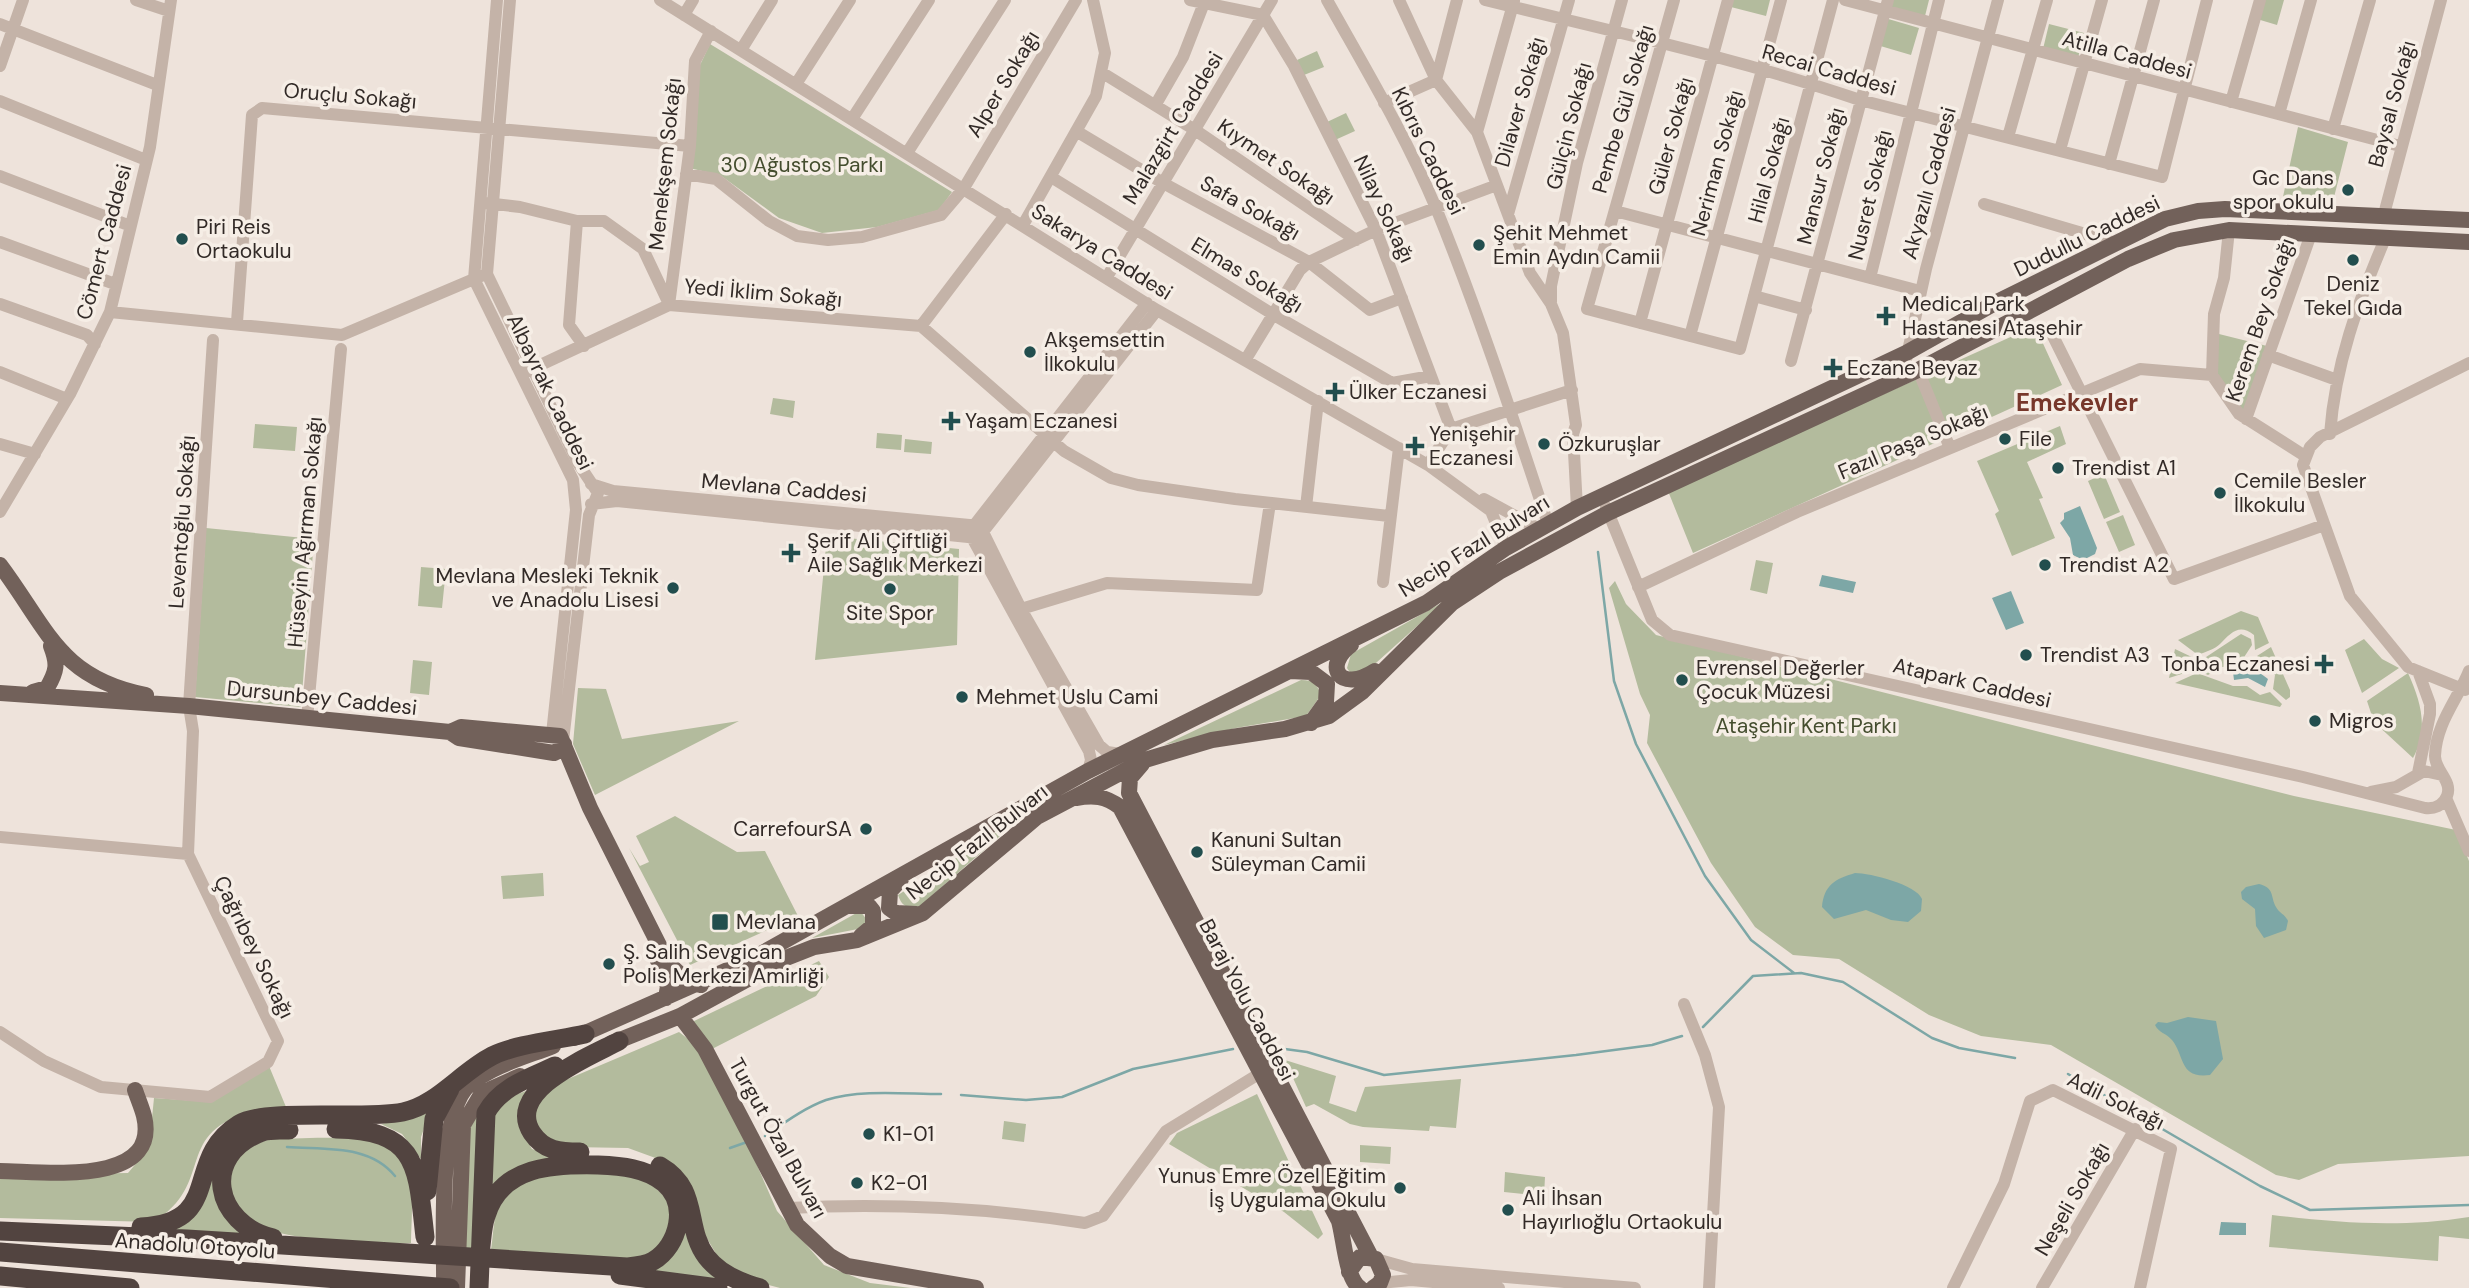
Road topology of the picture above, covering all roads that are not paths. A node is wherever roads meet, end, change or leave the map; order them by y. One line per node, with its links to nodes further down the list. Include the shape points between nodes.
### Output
1 (23, 0): 45 (street)
2 (136, 0): 39 (street)
3 (497, 0): 71 (street, Albayrak Caddesi)
4 (510, 0): 73 (street, Albayrak Caddesi)
5 (660, 0): 40 (street, Sakarya Caddesi)
6 (692, 0): 40 (street)
7 (772, 0): 50 (street)
8 (850, 0): 61 (street)
9 (929, 0): 70 (street)
10 (1005, 0): 82 (street)
11 (1076, 0): 90 (street, Alper Sokağı)
12 (1093, 0): 56 (street, via 1105,53)
13 (1190, 0): 36 (street)
14 (1272, 0): 41 (street, Malazgirt Caddesi)
15 (1327, 0): 66 (street, Kıbrıs Caddesi)
16 (1399, 0): 58 (street)
17 (1457, 0): 58 (street)
18 (1485, 0): 37 (street, Recai Caddesi)
19 (1569, 0): 42 (street, Dilaver Sokağı)
20 (1622, 0): 46 (street, Gülçin Sokağı)
21 (1674, 0): 49 (street, Pembe Gül Sokağı)
22 (1728, 0): 52 (street, Güler Sokağı)
23 (1781, 0): 55 (street, Neriman Sokağı)
24 (1833, 0): 59 (street, Hilal Sokağı)
25 (1845, 0): 38 (street, Atilla Caddesi)
26 (1939, 0): 43 (street, Nusret Sokağı)
27 (1998, 0): 48 (street, Akyazılı Caddesi)
28 (2047, 0): 51 (street)
29 (2102, 0): 53 (street)
30 (2154, 0): 57 (street)
31 (2207, 0): 62 (street)
32 (2259, 0): 65 (street)
33 (2311, 0): 69 (street)
34 (2370, 0): 74 (street)
35 (2441, 0): 80 (street, Baysal Sokağı)
36 (1204, 3): 41 (street); 67 (street, via 1183,57)
37 (1513, 4): 42 (street, Recai Caddesi); 77 (street)
38 (1886, 5): 43 (street, Atilla Caddesi); 63 (street, Mansur Sokağı)
39 (170, 6): 60 (street, Cömert Caddesi)
40 (684, 15): 47 (street, Sakarya Caddesi)
41 (1263, 15): 75 (street, Malazgirt Caddesi); 105 (street, Nilay Sokağı, via 1294,66)
42 (1563, 19): 46 (street, Recai Caddesi); 97 (street, Dilaver Sokağı)
43 (1933, 23): 48 (street, Atilla Caddesi); 68 (street, Nusret Sokağı)
44 (0, 24): 45 (street)
45 (13, 30): 54 (street); 60 (street)
46 (1614, 30): 49 (street, Recai Caddesi); 127 (street, Gülçin Sokağı, via 1577,163)
47 (711, 32): 50 (street, Sakarya Caddesi); 79 (street, Menekşem Sokağı, via 695,61)
48 (1988, 38): 51 (street, Atilla Caddesi); 72 (street, Akyazılı Caddesi)
49 (1662, 43): 52 (street, Recai Caddesi); 95 (street, Pembe Gül Sokağı)
50 (741, 50): 61 (street, Sakarya Caddesi)
51 (2034, 50): 53 (street, Atilla Caddesi); 78 (street)
52 (1713, 57): 55 (street, Recai Caddesi); 103 (street, Güler Sokağı)
53 (2085, 63): 57 (street, Atilla Caddesi); 81 (street)
54 (0, 66)
55 (1763, 71): 59 (street, Recai Caddesi); 108 (street, Neriman Sokağı)
56 (1101, 72): 67 (street, Kıymet Sokağı); 76 (street, via 1096,96)
57 (2133, 76): 62 (street, Atilla Caddesi); 84 (street)
58 (1436, 80): 66 (street); 77 (street)
59 (1812, 84): 63 (street, Recai Caddesi); 114 (street, Hilal Sokağı)
60 (157, 85): 83 (street, Cömert Caddesi)
61 (796, 85): 70 (street, Sakarya Caddesi)
62 (2183, 89): 65 (street, Atilla Caddesi); 84 (street, Recai Caddesi, via 2162,177)
63 (1860, 100): 68 (street, Recai Caddesi); 116 (street, Mansur Sokağı)
64 (0, 101): 83 (street)
65 (2231, 102): 69 (street, Atilla Caddesi)
66 (1384, 103): 94 (street, Kıbrıs Caddesi)
67 (1156, 104): 75 (street, Kıymet Sokağı)
68 (1909, 113): 72 (street, Recai Caddesi); 119 (street, Nusret Sokağı)
69 (2279, 114): 74 (street, Atilla Caddesi)
70 (852, 119): 82 (street, Sakarya Caddesi)
71 (486, 127): 73 (street); 91 (street, Albayrak Caddesi); 132 (street, Oruçlu Sokağı, via 262,108 252,115)
72 (1964, 127): 78 (street, Recai Caddesi); 122 (street, Akyazılı Caddesi)
73 (500, 128): 79 (street); 92 (street, Albayrak Caddesi)
74 (2333, 129): 80 (street, Atilla Caddesi)
75 (1195, 130): 88 (street, Malazgirt Caddesi); 110 (street, Kıymet Sokağı)
76 (1076, 131): 87 (street); 88 (street, Safa Sokağı)
77 (1477, 132): 89 (street)
78 (2008, 136): 81 (street, Recai Caddesi)
79 (690, 146): 85 (street, Menekşem Sokağı)
80 (2400, 146): 98 (street, Baysal Sokağı)
81 (2060, 150): 84 (street, Recai Caddesi)
82 (907, 153): 90 (street, Sakarya Caddesi)
83 (146, 160): 101 (street, Cömert Caddesi)
84 (2109, 164)
85 (686, 174): 90 (street, Alper Sokağı, via 716,179 769,221 797,236 828,240 862,237 941,215); 126 (street, Menekşem Sokağı)
86 (0, 176): 101 (street)
87 (1051, 177): 102 (street); 104 (street, Elmas Sokağı)
88 (1163, 183): 104 (street, Malazgirt Caddesi); 115 (street, Safa Sokağı)
89 (1497, 186): 94 (street, Dilaver Sokağı); 97 (street)
90 (964, 188): 96 (street, Sakarya Caddesi)
91 (478, 202): 92 (street); 120 (street, Albayrak Caddesi)
92 (492, 204): 100 (street); 117 (street, Albayrak Caddesi)
93 (1984, 204): 113 (street)
94 (1435, 206): 105 (street, Dilaver Sokağı); 157 (street, Kıbrıs Caddesi)
95 (1615, 211): 103 (street); 133 (street, Pembe Gül Sokağı, via 1587,309)
96 (1006, 214): 102 (street, Sakarya Caddesi); 134 (street)
97 (1508, 214): 127 (street, via 1530,273)
98 (2383, 218): 99 (main road, Dudullu Caddesi); 113 (main road, Dudullu Caddesi, via 2198,211 2165,219)
99 (2469, 219)
100 (577, 221): 126 (street, via 604,221 643,249); 139 (street, via 569,326)
101 (128, 225): 121 (street, Cömert Caddesi)
102 (1023, 225): 118 (street, Sakarya Caddesi)
103 (1667, 225): 108 (street); 133 (street, Güler Sokağı)
104 (1135, 230): 118 (street, Malazgirt Caddesi); 131 (street, Elmas Sokağı)
105 (1376, 230): 110 (street, Dilaver Sokağı); 124 (street, Nilay Sokağı)
106 (2229, 230): 107 (main road, Dudullu Caddesi); 146 (main road, Dudullu Caddesi, via 2174,240 2128,259); 149 (street, via 2224,278 2214,314)
107 (2311, 234): 109 (main road, Dudullu Caddesi); 142 (street, Kerem Bey Sokağı)
108 (1717, 238): 114 (street); 136 (street, Neriman Sokağı)
109 (2385, 239): 112 (main road, Dudullu Caddesi); 152 (street, via 2366,283)
110 (1356, 240): 115 (street, Dilaver Sokağı)
111 (0, 242): 121 (street)
112 (2469, 242)
113 (2116, 243): 141 (main road, Dudullu Caddesi)
114 (1767, 251): 116 (street); 123 (street, Hilal Sokağı)
115 (1309, 262): 124 (street, Safa Sokağı, via 1370,310); 131 (street, Dilaver Sokağı)
116 (1818, 264): 119 (street); 129 (street, Mansur Sokağı)
117 (487, 274): 120 (street); 147 (street, Albayrak Caddesi)
118 (1107, 276): 128 (street, Sakarya Caddesi)
119 (1870, 278): 122 (street)
120 (474, 279): 132 (street, via 342,335); 147 (street, Albayrak Caddesi)
121 (115, 284): 130 (street, Cömert Caddesi)
122 (1920, 291): 141 (street, Akyazılı Caddesi)
123 (1754, 296): 129 (street); 136 (street, Hilal Sokağı, via 1740,349)
124 (1402, 298): 150 (street, Nilay Sokağı)
125 (0, 304): 138 (street, via 87,335)
126 (669, 304): 134 (street, Yedi İklim Sokağı); 139 (street, Yedi İklim Sokağı)
127 (1551, 304): 153 (street, via 1563,333)
128 (1152, 306): 143 (street, Sakarya Caddesi); 161 (street)
129 (1806, 310): 144 (street, Mansur Sokağı)
130 (110, 312): 132 (street); 138 (street, Cömert Caddesi)
131 (1274, 315): 143 (street, Dilaver Sokağı); 150 (street, Elmas Sokağı, via 1392,383)
132 (237, 322)
133 (1640, 323): 136 (street)
134 (921, 326): 161 (street)
135 (2049, 328): 154 (street)
136 (1690, 336)
137 (213, 340): 197 (street, Leventoğlu Sokağı)
138 (95, 344): 155 (street, Cömert Caddesi)
139 (584, 346): 147 (street, Yedi İklim Sokağı)
140 (341, 349): 198 (street, Hüseyin Ağırman Sokağı)
141 (1906, 353): 151 (street, Akyazılı Caddesi); 171 (main road, Dudullu Caddesi)
142 (2268, 355): 152 (street); 158 (street, Kerem Bey Sokağı)
143 (1246, 359): 156 (street, Sakarya Caddesi)
144 (1791, 361)
145 (2469, 363): 160 (street)
146 (1918, 370): 151 (main road, Dudullu Caddesi); 164 (street)
147 (526, 371): 168 (street, Albayrak Caddesi); 170 (street, Albayrak Caddesi)
148 (0, 372): 155 (street)
149 (2212, 375): 154 (street, Fazıl Paşa Sokağı, via 2140,369); 158 (street)
150 (1431, 376): 159 (street, Nilay Sokağı)
151 (1902, 377): 177 (main road, Dudullu Caddesi)
152 (2337, 380): 160 (street)
153 (1572, 390): 157 (street); 175 (street)
154 (2081, 393): 164 (street, Fazıl Paşa Sokağı); 179 (street, via 2174,579)
155 (67, 399): 165 (street, Cömert Caddesi)
156 (1318, 401): 163 (street, Sakarya Caddesi); 174 (street)
157 (1511, 409): 159 (street); 180 (street, Kıbrıs Caddesi)
158 (2246, 419): 166 (street)
159 (1451, 429): 167 (street)
160 (2330, 434): 166 (street, via 2320,438)
161 (1048, 438): 173 (street, via 1123,482); 181 (street)
162 (0, 444): 165 (street)
163 (1399, 448): 167 (street, Sakarya Caddesi); 178 (street)
164 (1950, 448): 185 (street, Fazıl Paşa Sokağı, via 1797,512)
165 (35, 454): 176 (street, Cömert Caddesi)
166 (2305, 456): 179 (street, via 2303,465)
167 (1428, 465): 169 (street, Sakarya Caddesi)
168 (591, 484): 170 (street, via 580,484); 172 (street, via 598,493); 181 (street, Mevlana Caddesi, via 613,491)
169 (1456, 484): 180 (street); 182 (street, Sakarya Caddesi, via 1490,511)
170 (575, 494): 172 (street, via 580,503); 200 (street, Albayrak Caddesi)
171 (1601, 497): 175 (main road, Necip Fazıl Bulvarı); 177 (street, Atapark Caddesi)
172 (593, 503): 181 (street, Mevlana Caddesi, via 617,501); 200 (street)
173 (1270, 503): 174 (street); 186 (street, via 1257,590 1107,583)
174 (1306, 507): 178 (street)
175 (1577, 508): 180 (main road, Necip Fazıl Bulvarı)
176 (0, 512)
177 (1608, 513): 185 (street, Atapark Caddesi); 189 (main road, Necip Fazıl Bulvarı, via 1452,603)
178 (1389, 516): 184 (street)
179 (2324, 525): 191 (street, via 2350,596 2385,642 2408,667)
180 (1543, 527): 182 (main road, Necip Fazıl Bulvarı)
181 (976, 532): 186 (street); 203 (street, via 1090,752)
182 (1506, 548): 187 (main road, Necip Fazıl Bulvarı, via 1426,603)
183 (0, 565): 188 (main road, Dursunbey Caddesi)
184 (1384, 582)
185 (1638, 587): 206 (street, Atapark Caddesi, via 1652,620 1670,635)
186 (1021, 609): 201 (street, via 1099,745 1107,752)
187 (1364, 635): 189 (main road, via 1340,654 1340,676 1360,681); 190 (main road, Necip Fazıl Bulvarı)
188 (48, 637): 195 (main road, Dursunbey Caddesi, via 58,662 56,673 47,688); 197 (main road, Dursunbey Caddesi, via 80,670 102,683)
189 (1395, 659): 199 (main road, Necip Fazıl Bulvarı, via 1345,707)
190 (1288, 670): 199 (main road, via 1311,672 1327,684 1326,702); 201 (main road, Necip Fazıl Bulvarı)
191 (2418, 671): 193 (street); 196 (street)
192 (2469, 671): 193 (street)
193 (2461, 688): 196 (street, via 2440,692); 204 (street, via 2437,741 2435,758)
194 (0, 694): 195 (main road)
195 (24, 694): 197 (main road, Dursunbey Caddesi)
196 (2430, 704): 205 (street)
197 (189, 706): 198 (main road, Dursunbey Caddesi); 212 (street, Çağrıbey Sokağı, via 193,731)
198 (307, 719): 200 (main road, Dursunbey Caddesi, via 450,732 461,727)
199 (1311, 723): 202 (main road, Necip Fazıl Bulvarı, via 1212,740)
200 (555, 743): 218 (main road, via 668,963 684,978); 219 (main road, via 664,973)
201 (1122, 754): 203 (main road, Necip Fazıl Bulvarı)
202 (1145, 760): 208 (main road, Necip Fazıl Bulvarı); 216 (main road, Baraj Yolu Caddesi, via 1130,778 1129,793)
203 (1088, 771): 213 (main road, Necip Fazıl Bulvarı)
204 (2442, 775): 205 (street, via 2430,770); 207 (street, via 2448,785)
205 (2416, 776): 206 (street, via 2396,787); 209 (street, via 2410,796)
206 (2367, 793): 209 (street, Atapark Caddesi)
207 (2446, 798): 209 (street, via 2437,807); 211 (street)
208 (1064, 800): 215 (main road, Necip Fazıl Bulvarı, via 993,852); 216 (main road, Baraj Yolu Caddesi, via 1093,795 1120,807)
209 (2419, 806)
210 (0, 837): 212 (street)
211 (2469, 851)
212 (188, 854): 227 (street, Çağrıbey Sokağı, via 278,1041 268,1062 210,1097)
213 (905, 874): 214 (main road, Necip Fazıl Bulvarı); 215 (main road, via 890,891 890,908 904,915)
214 (837, 909): 217 (main road, via 861,904 873,911 873,926); 218 (main road, Necip Fazıl Bulvarı)
215 (923, 913): 217 (main road, Necip Fazıl Bulvarı)
216 (1187, 922): 226 (main road, Baraj Yolu Caddesi); 237 (main road, Baraj Yolu Caddesi)
217 (857, 940): 221 (main road, Necip Fazıl Bulvarı, via 814,947 786,958)
218 (701, 985): 219 (main road, Necip Fazıl Bulvarı)
219 (666, 998): 224 (main road, Necip Fazıl Bulvarı)
220 (1684, 1004): 253 (street, via 1705,1055 1720,1126)
221 (681, 1016): 223 (main road, Necip Fazıl Bulvarı); 230 (main road, Turgut Özal Bulvarı, via 705,1049)
222 (0, 1032): 227 (street, via 73,1076 101,1087)
223 (619, 1041): 224 (main road, Necip Fazıl Bulvarı); 249 (highway, via 572,1065 533,1093 529,1128 538,1142 555,1152 632,1156 670,1172 683,1184 694,1234 704,1255 727,1277)
224 (586, 1042): 225 (highway); 236 (highway, via 506,1090 485,1113); 244 (main road, Necip Fazıl Bulvarı, via 493,1069 458,1097 447,1143); 246 (main road, Necip Fazıl Bulvarı, via 494,1085 474,1103 463,1125 460,1150)
225 (495, 1054): 232 (highway, via 416,1109 374,1116 259,1117 240,1123 213,1148 194,1201 186,1215 173,1223); 233 (highway, via 461,1077 434,1119)
226 (1262, 1072): 230 (street, via 1166,1131 1096,1220 1085,1223 945,1210); 240 (main road, Baraj Yolu Caddesi, via 1339,1221)
227 (135, 1090): 229 (main road, via 145,1118 144,1134 137,1154 124,1165 91,1171)
228 (2135, 1129): 254 (street, Adil Sokağı, via 2053,1090 2031,1101 2004,1184); 255 (street, Neşeli Sokağı); 256 (street, Adil Sokağı, via 2171,1149)
229 (0, 1171)
230 (788, 1208): 250 (main road, Turgut Özal Bulvarı, via 813,1242 847,1266)
231 (0, 1231): 232 (highway)
232 (32, 1233): 235 (highway)
233 (425, 1237): 235 (highway, via 418,1173 397,1142 379,1134 360,1129 264,1130 230,1153 221,1174 223,1198 232,1215 249,1229 285,1241); 243 (highway)
234 (0, 1252): 245 (highway, Anadolu Otoyolu)
235 (389, 1252): 238 (highway)
236 (480, 1253): 238 (highway, via 486,1214 495,1198 517,1176 535,1168 621,1166 647,1173 675,1197 679,1214 673,1241 651,1263 628,1267); 247 (highway)
237 (1374, 1258): 240 (main road, Baraj Yolu Caddesi, via 1355,1261); 241 (main road, Baraj Yolu Caddesi, via 1383,1271); 252 (street, via 1412,1269)
238 (508, 1261): 248 (highway)
239 (0, 1276): 242 (highway)
240 (1352, 1281)
241 (1376, 1286): 251 (street, Baraj Yolu Caddesi, via 1410,1280)
242 (130, 1288)
243 (424, 1288)
244 (444, 1288)
245 (450, 1288)
246 (457, 1288)
247 (479, 1288)
248 (718, 1288)
249 (760, 1288)
250 (976, 1288)
251 (1499, 1288)
252 (1634, 1288)
253 (1709, 1288)
254 (1953, 1288)
255 (2042, 1288)
256 (2140, 1288)

